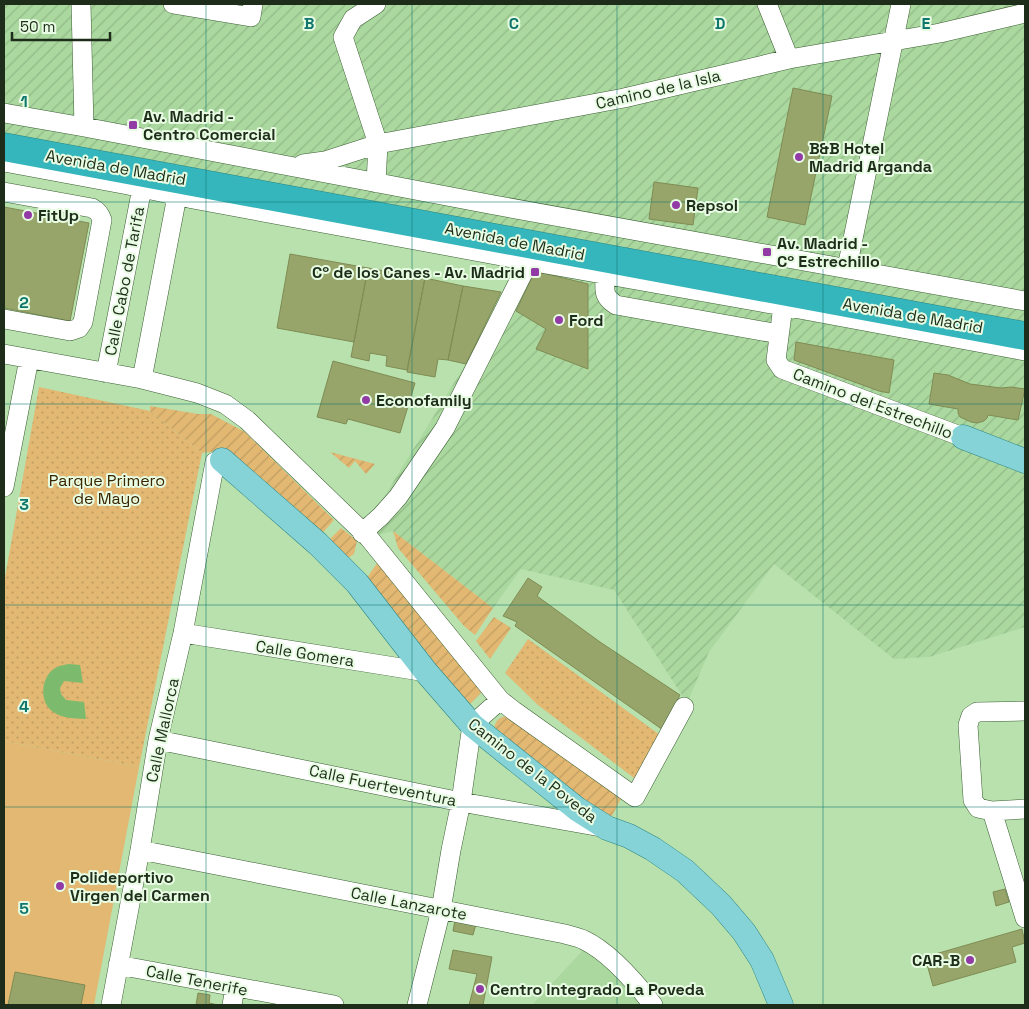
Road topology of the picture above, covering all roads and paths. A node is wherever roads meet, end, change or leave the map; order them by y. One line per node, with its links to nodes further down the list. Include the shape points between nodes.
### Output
1 (81, 4): 11 (street)
2 (173, 4): 3 (street, via 251,17)
3 (253, 4)
4 (376, 4): 13 (street, via 353,19 343,36)
5 (767, 4): 9 (street)
6 (901, 4): 8 (street)
7 (1025, 13): 8 (street, Camino de la Isla)
8 (893, 41): 9 (street, Camino de la Isla); 22 (street)
9 (789, 59): 13 (street, Camino de la Isla, via 624,98)
10 (4, 113): 11 (street)
11 (84, 127): 16 (street)
12 (4, 129): 27 (highway, Avenida de Madrid)
13 (378, 144): 16 (street, Camino de la Isla, via 325,161); 17 (street)
14 (4, 147): 29 (highway, Avenida de Madrid)
15 (4, 162): 18 (street)
16 (290, 166): 17 (street)
17 (376, 183): 22 (street)
18 (142, 188): 20 (street); 33 (street, Calle Cabo de Tarifa)
19 (4, 192): 26 (street, via 92,208 102,220 81,326 70,331)
20 (177, 196): 21 (street); 34 (street)
21 (529, 261): 23 (street); 39 (street, via 444,428 398,497)
22 (847, 268): 24 (street)
23 (605, 275): 25 (street); 28 (street, via 605,293 608,300 616,304)
24 (1025, 301)
25 (783, 306): 28 (street, Camino del Estrechillo); 30 (street)
26 (4, 318)
27 (1025, 318)
28 (779, 334): 35 (street, Camino del Estrechillo, via 776,360 782,369)
29 (1025, 336)
30 (1025, 351)
31 (4, 354): 32 (street)
32 (29, 359): 33 (street); 38 (street)
33 (106, 373): 34 (street)
34 (142, 379): 39 (street, via 225,404 247,420)
35 (963, 437): 37 (main road, Camino del Estrechillo)
36 (222, 460): 40 (street, Calle Mallorca, via 215,462); 41 (main road, Camino de la Poveda, via 318,544 357,583)
37 (1025, 461)
38 (4, 487)
39 (362, 533): 42 (street)
40 (183, 634): 41 (street, Calle Gomera); 46 (street, Calle Mallorca)
41 (426, 672): 45 (main road, Camino de la Poveda)
42 (500, 700): 43 (street, via 635,797); 45 (street)
43 (684, 707)
44 (1025, 711): 49 (street, via 977,712 971,716 968,725 973,800 978,808)
45 (472, 726): 47 (street); 50 (main road, Camino de la Poveda, via 577,809)
46 (158, 740): 47 (street, Calle Fuerteventura); 51 (street, Calle Mallorca)
47 (461, 802): 50 (street, Calle Fuerteventura); 52 (street)
48 (1025, 809): 49 (street)
49 (992, 811): 53 (street)
50 (608, 828): 60 (main road, Camino de la Poveda, via 653,849 685,871 721,905 762,960)
51 (140, 850): 52 (street, Calle Lanzarote); 54 (street, Calle Mallorca)
52 (441, 910): 58 (street); 59 (street, Calle Lanzarote, via 584,940 620,967)
53 (1025, 918)
54 (118, 965): 55 (street, Calle Tenerife); 56 (street, Calle Mallorca)
55 (233, 996): 57 (street, Calle Tenerife)
56 (111, 1005)
57 (334, 1005)
58 (417, 1005)
59 (653, 1005)
60 (781, 1005)

